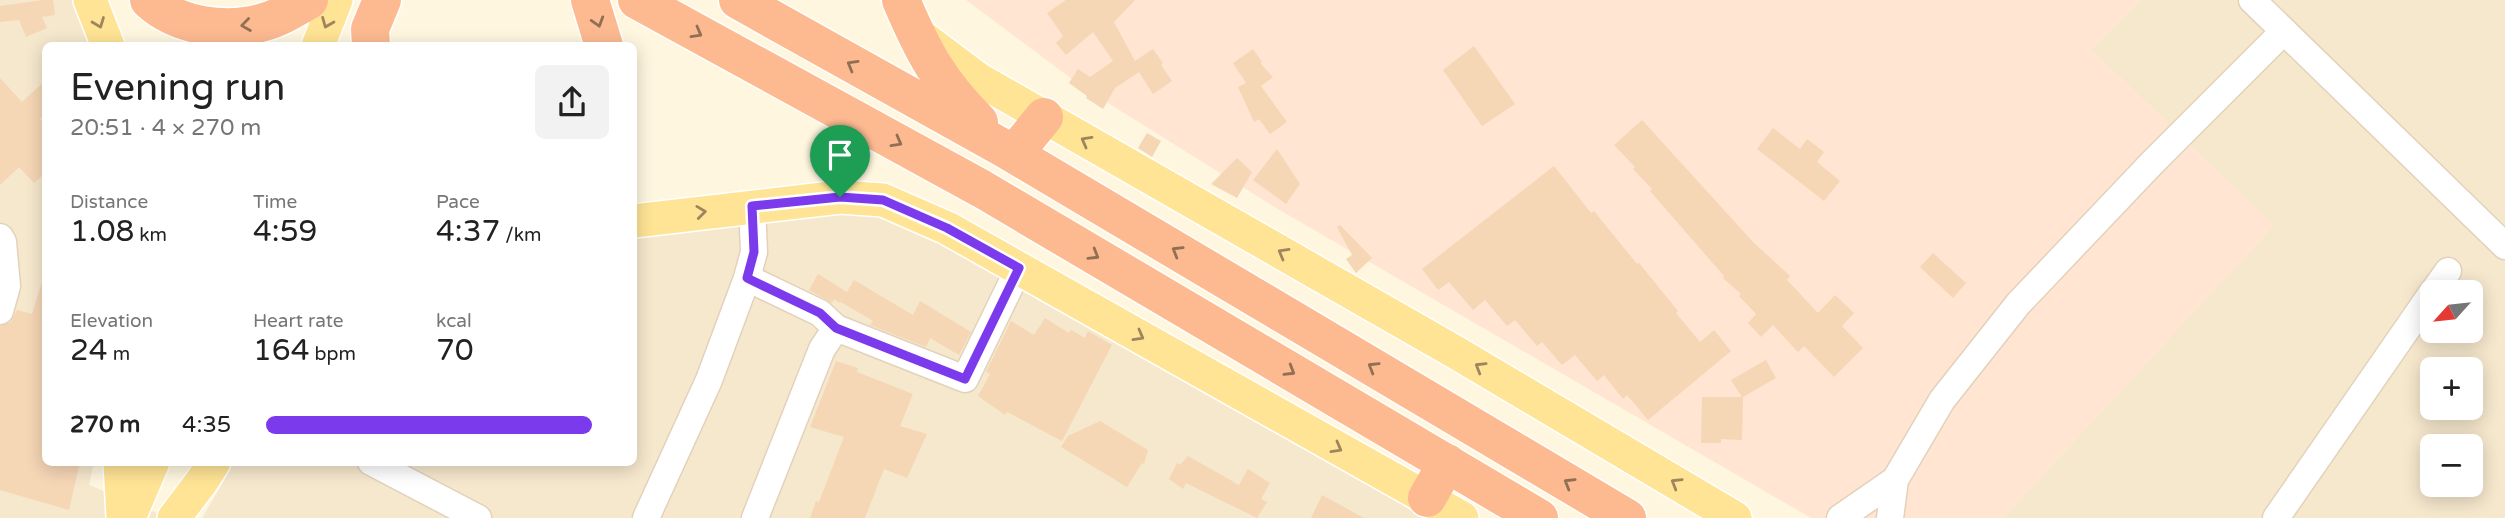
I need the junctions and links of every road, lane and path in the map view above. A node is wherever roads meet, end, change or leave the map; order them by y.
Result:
1 (90, 0) edge
2 (149, 0) edge
3 (309, 0) edge
4 (336, 0) edge
5 (590, 0) edge
6 (637, 0) edge
7 (738, 0) edge
8 (2252, 0) edge
9 (908, 16) edge
10 (2284, 32) junction
11 (106, 42) edge
12 (320, 42) edge
13 (603, 42) edge
14 (1044, 117) junction
15 (1010, 151) junction
16 (752, 206) junction
17 (637, 221) edge
18 (0, 237) edge
19 (2505, 246) edge
20 (1019, 268) junction
21 (747, 278) junction
22 (0, 311) edge
23 (2420, 311) edge
24 (836, 328) junction
25 (1447, 463) junction
26 (120, 466) edge
27 (151, 466) edge
28 (187, 466) edge
29 (211, 466) edge
30 (379, 466) edge
31 (1895, 480) junction
32 (1427, 498) junction
33 (123, 518) edge
34 (130, 518) edge
35 (166, 518) edge
36 (174, 518) edge
37 (478, 518) edge
38 (646, 518) edge
39 (755, 518) edge
40 (1462, 518) edge
41 (1539, 518) edge
42 (1627, 518) edge
43 (1735, 518) edge
44 (1840, 518) edge
45 (1890, 518) edge
46 (2276, 518) edge

1 -> 11 main road
3 -> 2 highway
4 -> 12 main road
5 -> 13 highway
6 -> 25 highway
15 -> 7 highway
8 - 10 street
9 - 14 main road
9 - 15 highway
10 - 19 street
10 - 31 street
14 - 15 highway
43 -> 14 main road
42 -> 15 highway
17 -> 16 main road
16 - 20 main road
16 - 21 street
18 - 22 street
20 - 24 street
20 -> 32 main road
21 - 24 street
21 - 38 street
23 - 46 street
24 - 39 street
25 - 32 highway
25 - 41 highway
26 - 33 main road
27 - 34 main road
28 - 35 main road
29 - 36 main road
30 - 37 street
31 - 44 street
31 - 45 street
32 - 40 main road

